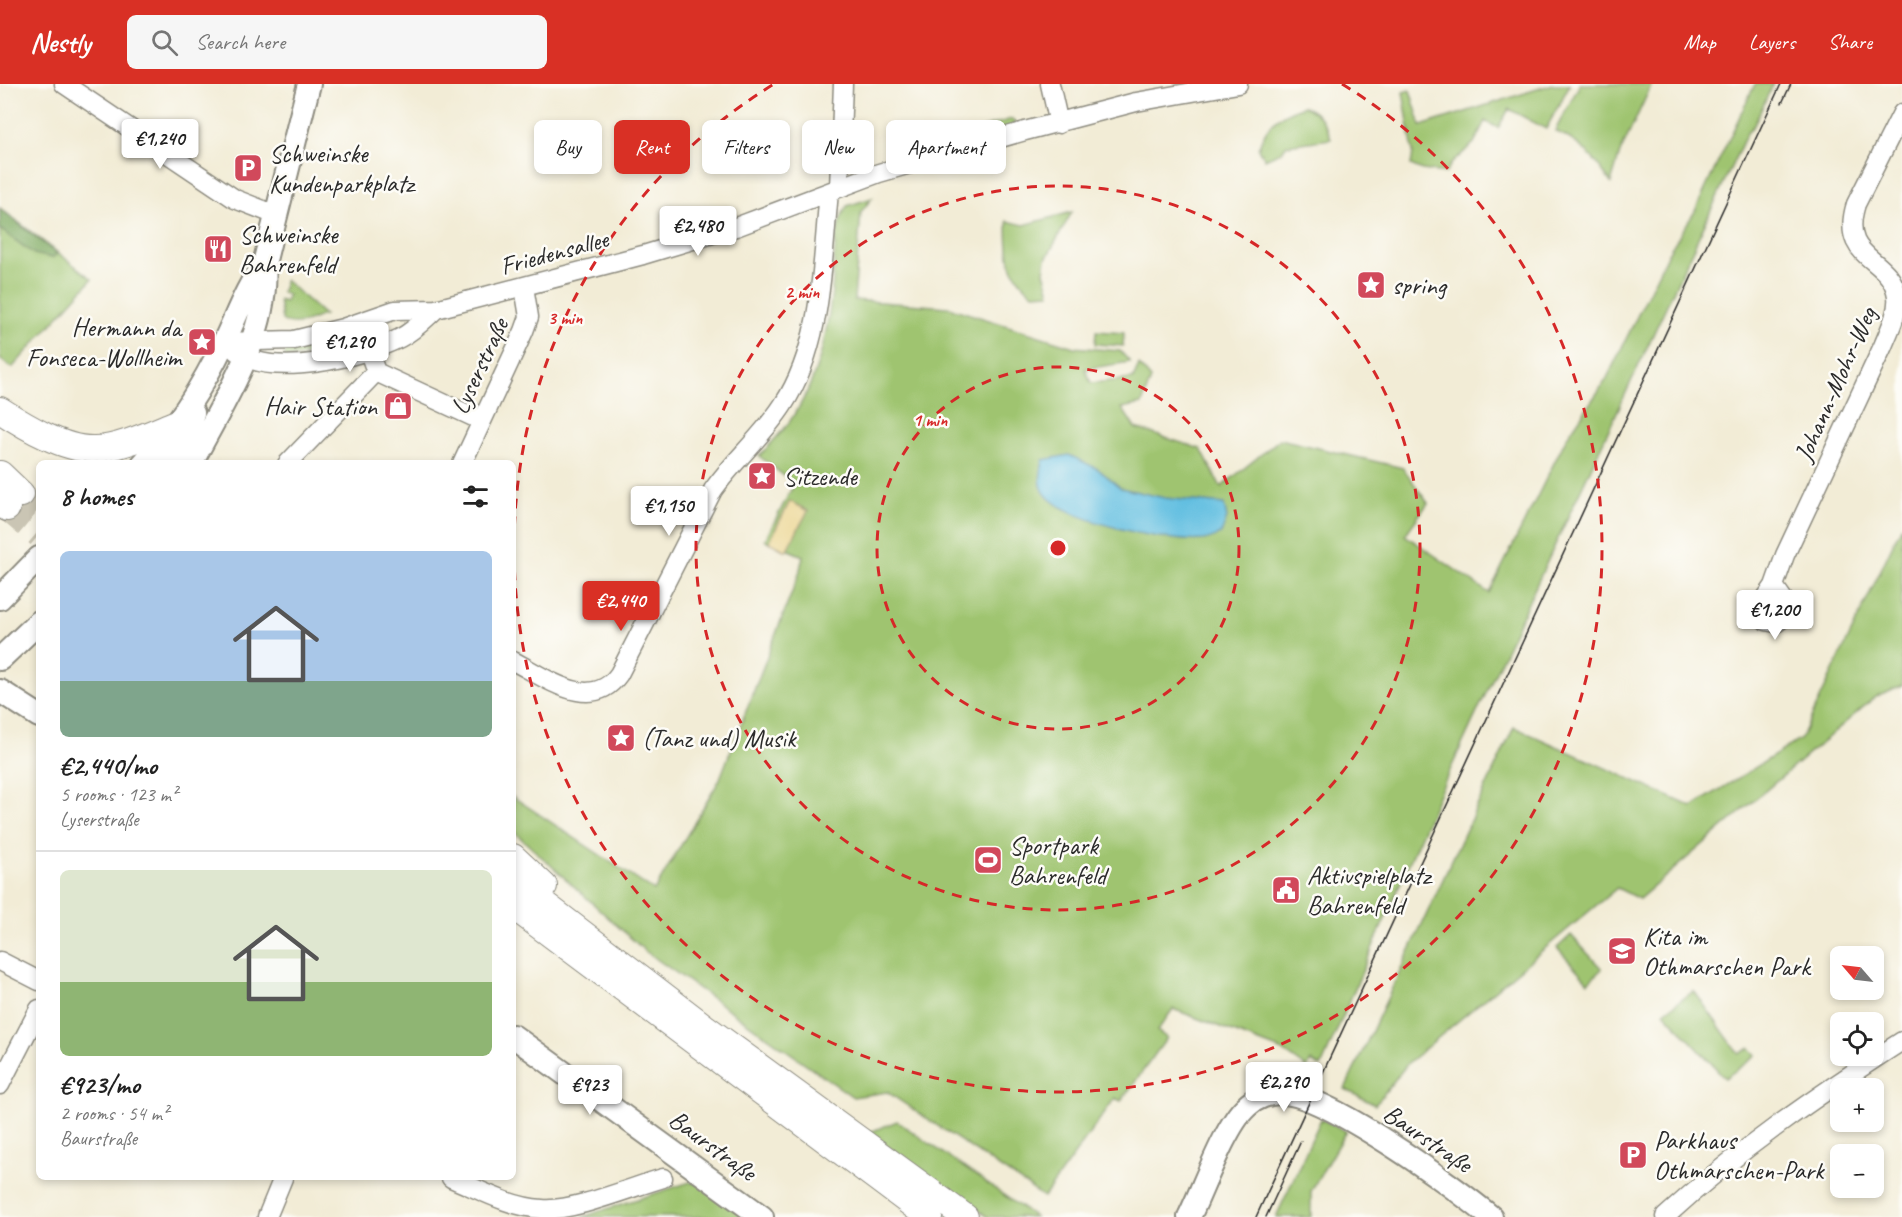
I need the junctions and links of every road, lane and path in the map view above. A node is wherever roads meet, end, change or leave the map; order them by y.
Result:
1 (64, 84) edge
2 (309, 84) edge
3 (843, 84) edge
4 (1050, 84) edge
5 (1232, 85) edge
6 (1902, 113) edge
7 (1059, 124) junction
8 (834, 190) junction
9 (276, 214) junction
10 (264, 264) junction
11 (524, 287) junction
12 (436, 309) junction
13 (360, 323) junction
14 (224, 342) junction
15 (248, 349) junction
16 (368, 350) junction
17 (376, 372) junction
18 (199, 388) junction
19 (0, 410) edge
20 (482, 421) junction
21 (174, 424) junction
22 (69, 444) junction
23 (88, 460) edge
24 (147, 460) edge
25 (171, 460) edge
26 (193, 460) edge
27 (291, 460) edge
28 (464, 460) edge
29 (0, 474) edge
30 (9, 501) tunnel mouth
31 (36, 561) edge
32 (1774, 586) dead end
33 (1, 598) edge
34 (36, 626) edge
35 (0, 659) edge
36 (516, 662) edge
37 (0, 691) edge
38 (36, 714) edge
39 (516, 860) edge
40 (516, 882) edge
41 (516, 908) edge
42 (0, 961) edge
43 (640, 977) junction
44 (36, 979) edge
45 (36, 1015) edge
46 (516, 1038) edge
47 (1902, 1041) edge
48 (0, 1085) edge
49 (663, 1178) dead end
50 (282, 1180) edge
51 (456, 1180) edge
52 (546, 1213) edge
53 (267, 1217) edge
54 (762, 1217) edge
55 (929, 1217) edge
56 (965, 1217) edge
57 (1189, 1217) edge
58 (1491, 1217) edge
59 (1665, 1217) edge

1 - 9 street
2 - 9 main road
3 - 8 street
4 - 7 street
5 - 7 street, Friedensallee
6 - 32 street, Johann-Mohr-Weg
7 - 8 street, Friedensallee
8 - 11 street, Friedensallee
8 - 36 street
9 - 10 main road
10 - 14 main road
10 - 15 main road
11 - 12 street, Friedensallee
11 - 20 street, Lyserstraße
12 - 13 street, Friedensallee
12 - 16 street, Friedensallee
13 - 15 street, Friedensallee
13 - 16 street
14 - 15 street, Friedensallee
14 - 18 main road
15 - 16 street, Friedensallee
15 - 26 main road
16 - 17 street
17 - 20 street
17 - 27 street
18 - 21 main road
18 - 25 main road
19 - 22 highway
20 - 28 street, Lyserstraße
21 - 22 highway
21 - 24 main road
22 - 23 highway
29 - 30 highway
31 - 33 main road
34 - 35 main road
37 - 38 main road
39 - 43 highway
40 - 43 highway
41 - 55 highway
42 - 44 street
43 - 56 highway
45 - 48 street
46 - 54 main road, Baurstraße
47 - 59 street
49 - 52 street
50 - 53 street
51 - 52 street
57 - 58 main road, Baurstraße

